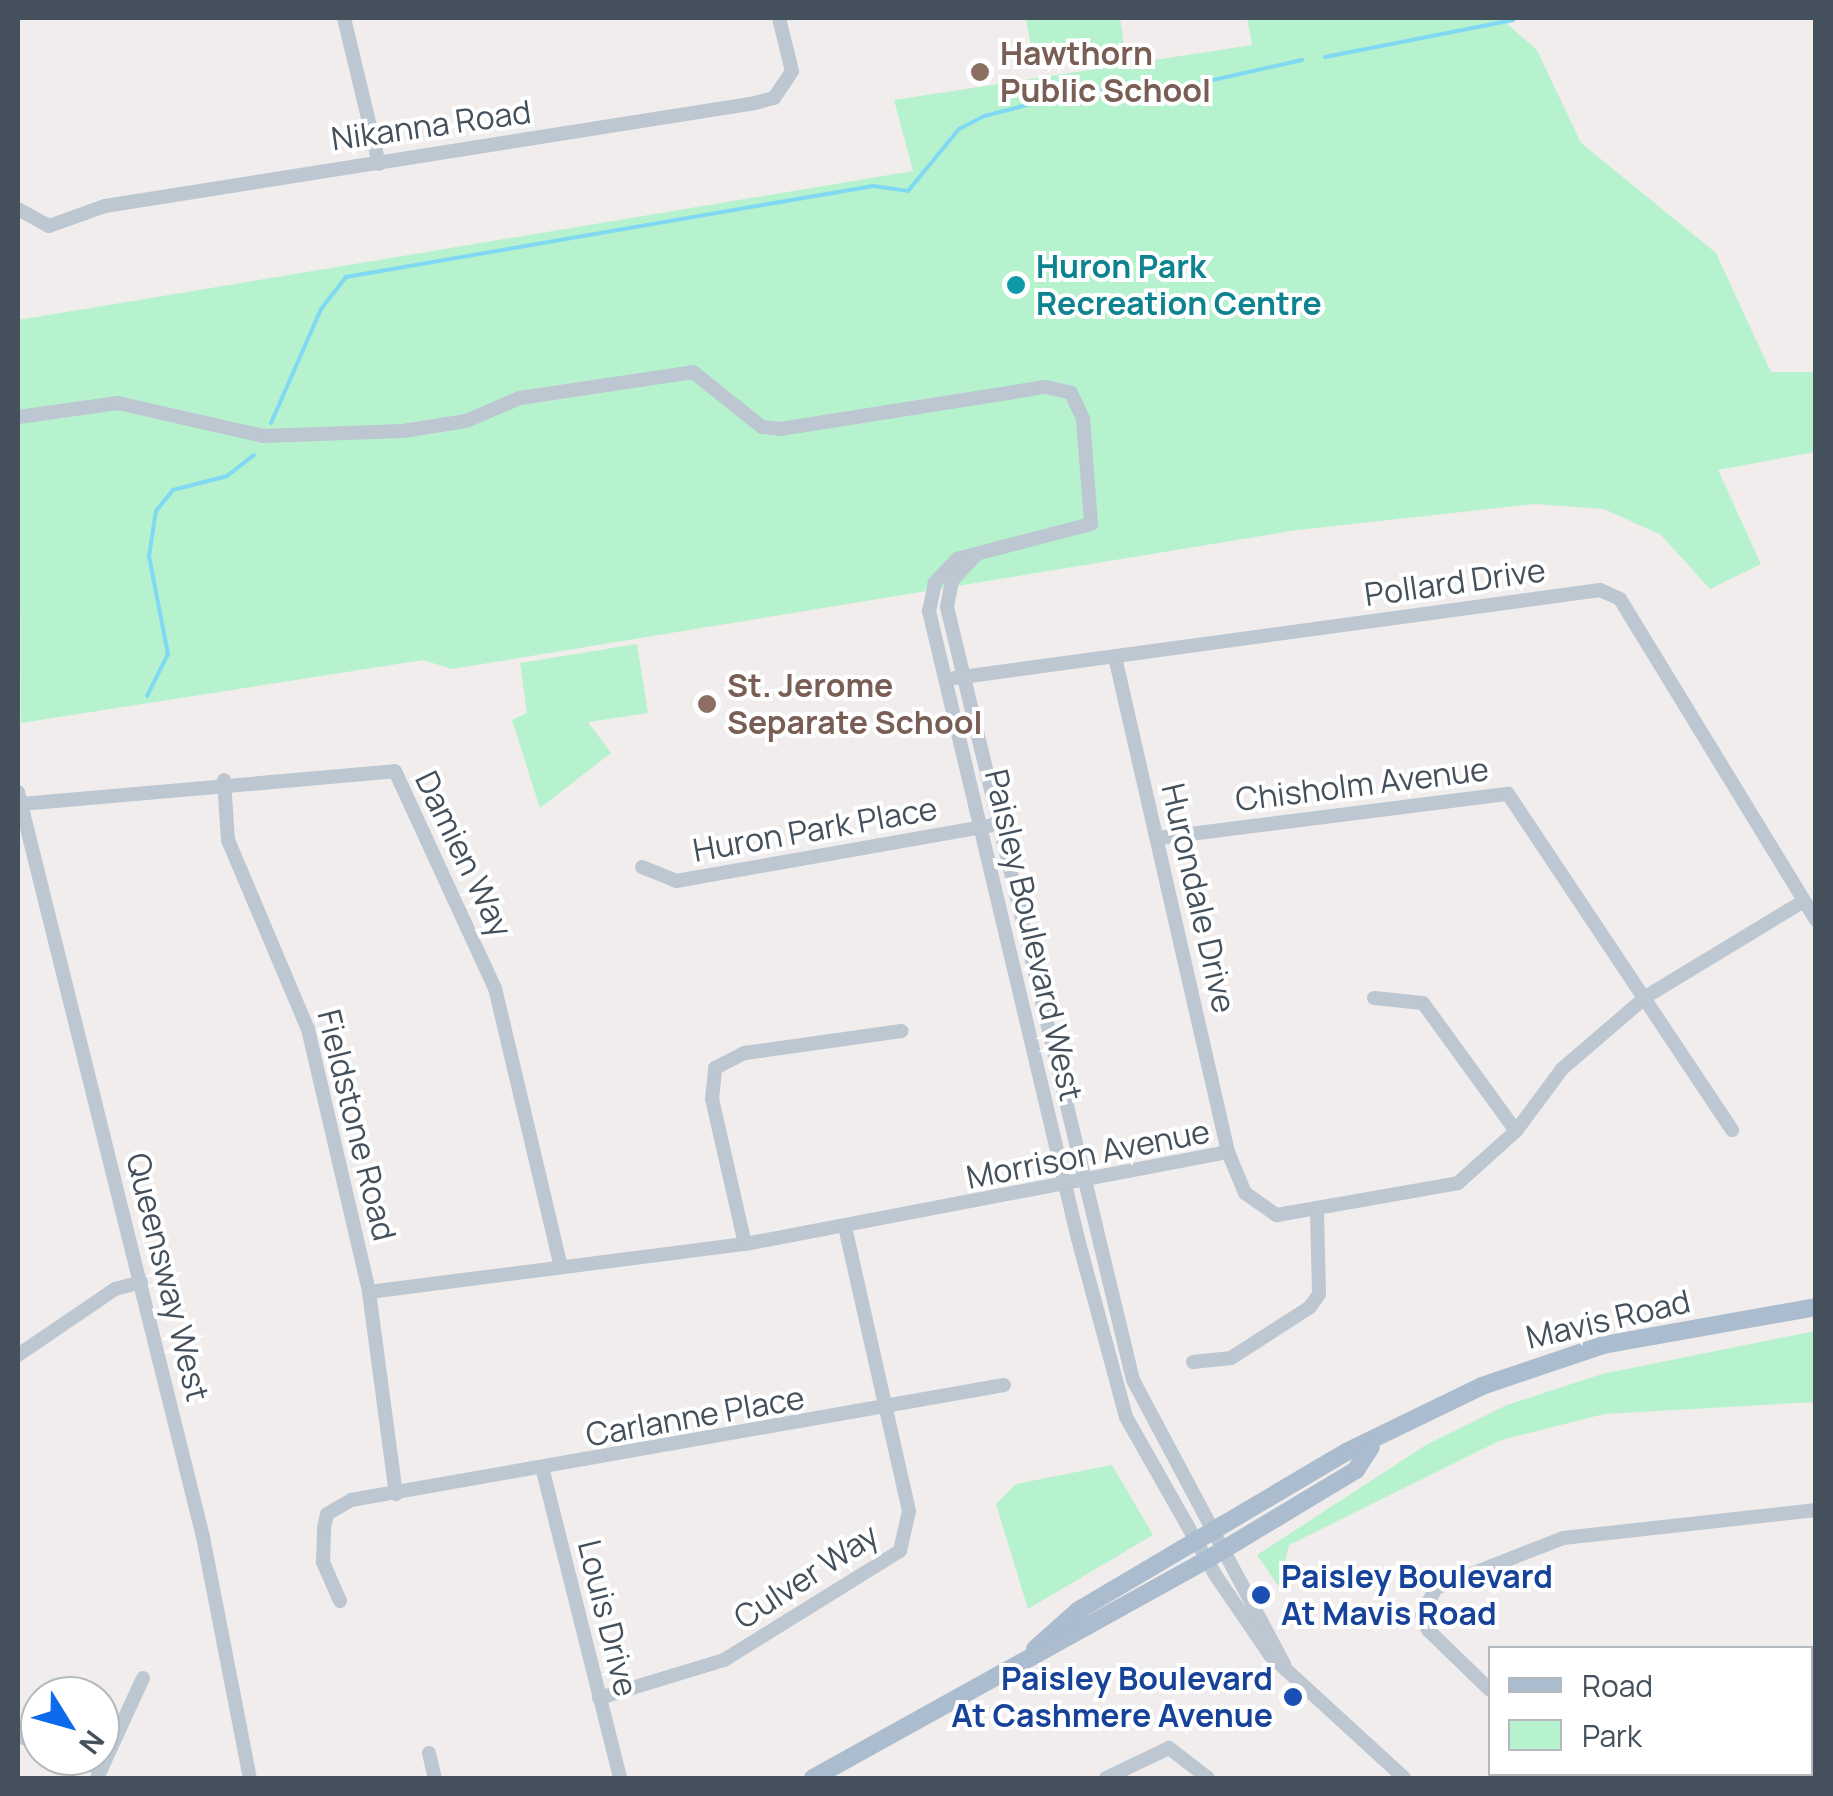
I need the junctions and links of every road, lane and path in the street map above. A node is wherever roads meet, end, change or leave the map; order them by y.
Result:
1 (344, 18) edge
2 (779, 18) edge
3 (379, 164) junction
4 (18, 208) edge
5 (18, 417) edge
6 (980, 552) junction
7 (1114, 656) junction
8 (964, 676) junction
9 (946, 680) junction
10 (224, 780) junction
11 (19, 798) edge
12 (1000, 824) junction
13 (980, 828) junction
14 (1158, 838) junction
15 (642, 867) dead end
16 (1802, 902) junction
17 (1816, 920) edge
18 (1647, 996) junction
19 (1374, 998) dead end
20 (901, 1031) dead end
21 (1732, 1130) dead end
22 (1516, 1131) junction
23 (1228, 1152) junction
24 (1087, 1185) junction
25 (1067, 1188) junction
26 (1317, 1210) junction
27 (845, 1227) junction
28 (746, 1244) junction
29 (560, 1267) junction
30 (141, 1282) junction
31 (369, 1292) junction
32 (1816, 1308) edge
33 (18, 1356) edge
34 (1193, 1362) dead end
35 (1004, 1386) dead end
36 (884, 1410) junction
37 (1371, 1446) junction
38 (543, 1470) junction
39 (396, 1494) junction
40 (1816, 1510) edge
41 (1216, 1531) junction
42 (1197, 1540) junction
43 (1216, 1554) junction
44 (340, 1601) dead end
45 (1035, 1649) junction
46 (143, 1678) dead end
47 (1488, 1688) edge
48 (600, 1698) junction
49 (120, 1728) edge
50 (429, 1753) dead end
51 (1394, 1775) edge
52 (250, 1778) edge
53 (435, 1778) edge
54 (620, 1778) edge
55 (813, 1778) edge
56 (1106, 1778) edge
57 (1208, 1778) edge

1 - 3 street
2 - 3 street, Nikanna Road
3 - 4 street, Nikanna Road
5 - 6 street, Paisley Boulevard West
6 - 8 street, Paisley Boulevard West
6 - 9 street, Paisley Boulevard West
7 - 8 street, Pollard Drive
7 - 14 street, Hurondale Drive
7 - 16 street, Pollard Drive
8 - 9 street, Pollard Drive
8 - 12 street, Paisley Boulevard West
9 - 13 street, Paisley Boulevard West
10 - 11 street, Damien Way
10 - 29 street, Damien Way
10 - 31 street, Fieldstone Road
11 - 30 street, Queensway West
12 - 13 street, Huron Park Place
12 - 24 street, Paisley Boulevard West
13 - 15 street, Huron Park Place
13 - 25 street, Paisley Boulevard West
14 - 18 street, Chisholm Avenue
14 - 23 street, Hurondale Drive
16 - 17 street, Pollard Drive
16 - 18 street, Morrison Avenue
18 - 21 street
18 - 22 street, Morrison Avenue
19 - 22 street
20 - 28 street
22 - 26 street, Morrison Avenue
23 - 24 street, Morrison Avenue
23 - 26 street, Morrison Avenue
24 - 25 street, Morrison Avenue
24 - 41 street, Paisley Boulevard West
25 - 27 street, Morrison Avenue
25 - 42 street, Paisley Boulevard West
26 - 34 street
27 - 28 street, Morrison Avenue
27 - 36 street, Culver Way
28 - 29 street, Morrison Avenue
29 - 31 street, Morrison Avenue
30 - 33 street
30 - 52 street, Queensway West
31 - 39 street, Fieldstone Road
32 - 37 main road, Mavis Road
35 - 36 street, Carlanne Place
36 - 38 street, Carlanne Place
36 - 48 street, Culver Way
37 - 41 main road, Mavis Road
37 - 43 main road, Mavis Road
38 - 39 street, Carlanne Place
38 - 48 street, Louis Drive
39 - 44 street, Carlanne Place
40 - 47 street
41 - 42 main road, Mavis Road
41 - 43 street, Paisley Boulevard West
42 - 43 street, Paisley Boulevard West
42 - 45 main road, Mavis Road
43 - 45 main road, Mavis Road
43 - 51 street, Paisley Boulevard West
45 - 55 main road, Mavis Road
46 - 49 street
48 - 54 street, Louis Drive
50 - 53 street
56 - 57 street

